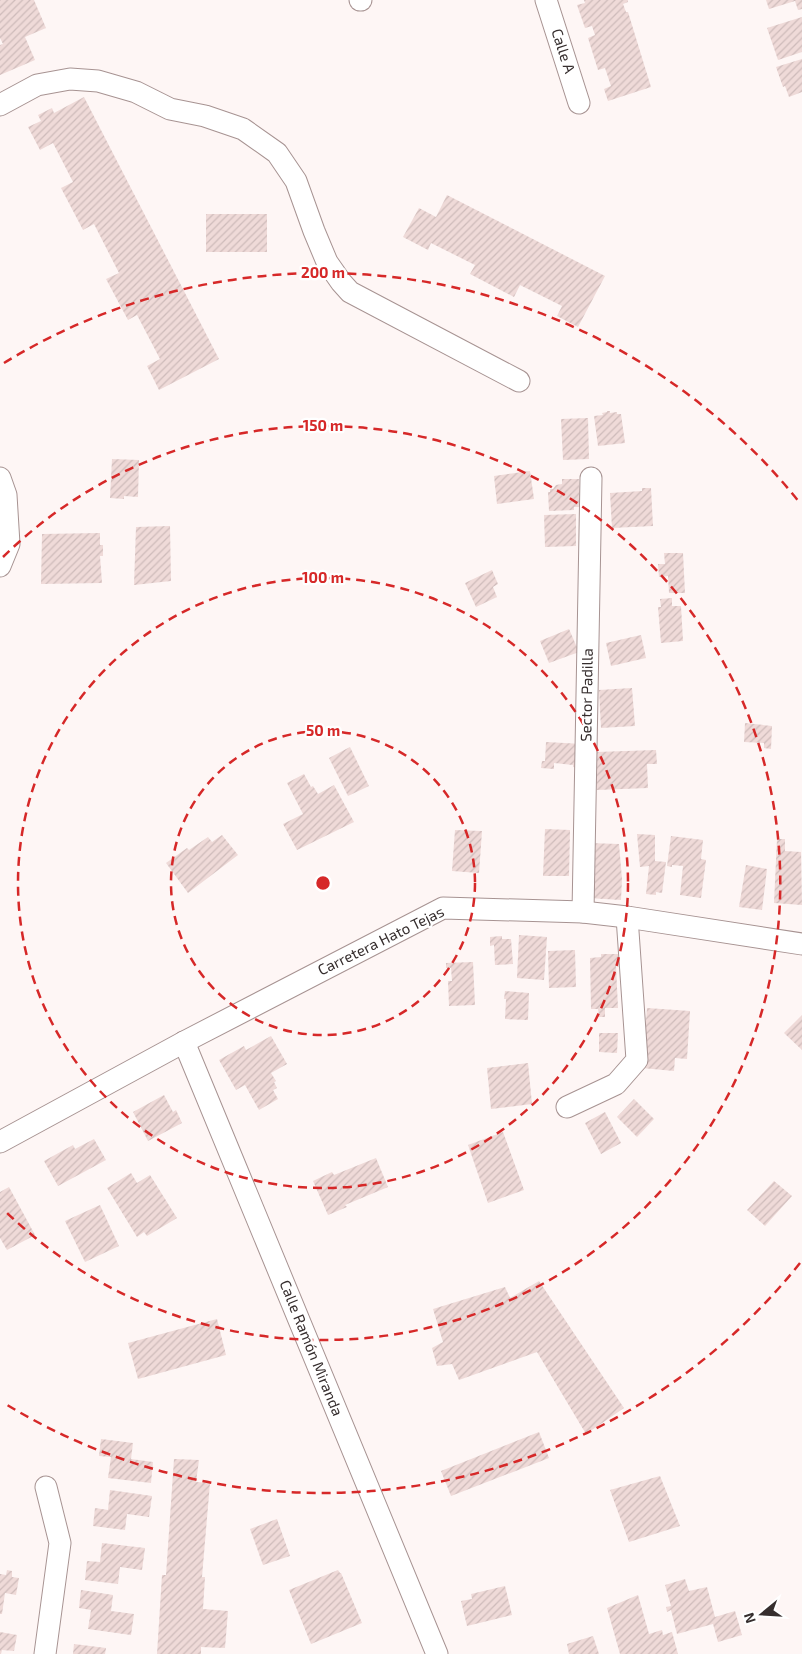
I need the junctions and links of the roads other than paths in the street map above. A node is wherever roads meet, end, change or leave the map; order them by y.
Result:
1 (546, 0) edge
2 (579, 103) dead end
3 (0, 105) edge
4 (519, 381) dead end
5 (0, 478) edge
6 (591, 478) dead end
7 (0, 566) edge
8 (582, 912) junction
9 (627, 917) junction
10 (802, 944) edge
11 (184, 1042) junction
12 (567, 1106) dead end
13 (0, 1142) edge
14 (46, 1487) dead end
15 (44, 1654) edge
16 (437, 1654) edge

1 - 2 street, Calle A
3 - 4 street
5 - 7 street
6 - 8 street, Sector Padilla
8 - 9 street, Carretera Hato Tejas
8 - 11 street, Carretera Hato Tejas
9 - 10 street, Carretera Hato Tejas
9 - 12 street
11 - 13 street, Carretera Hato Tejas
11 - 16 street, Calle Ramón Miranda
14 - 15 street

